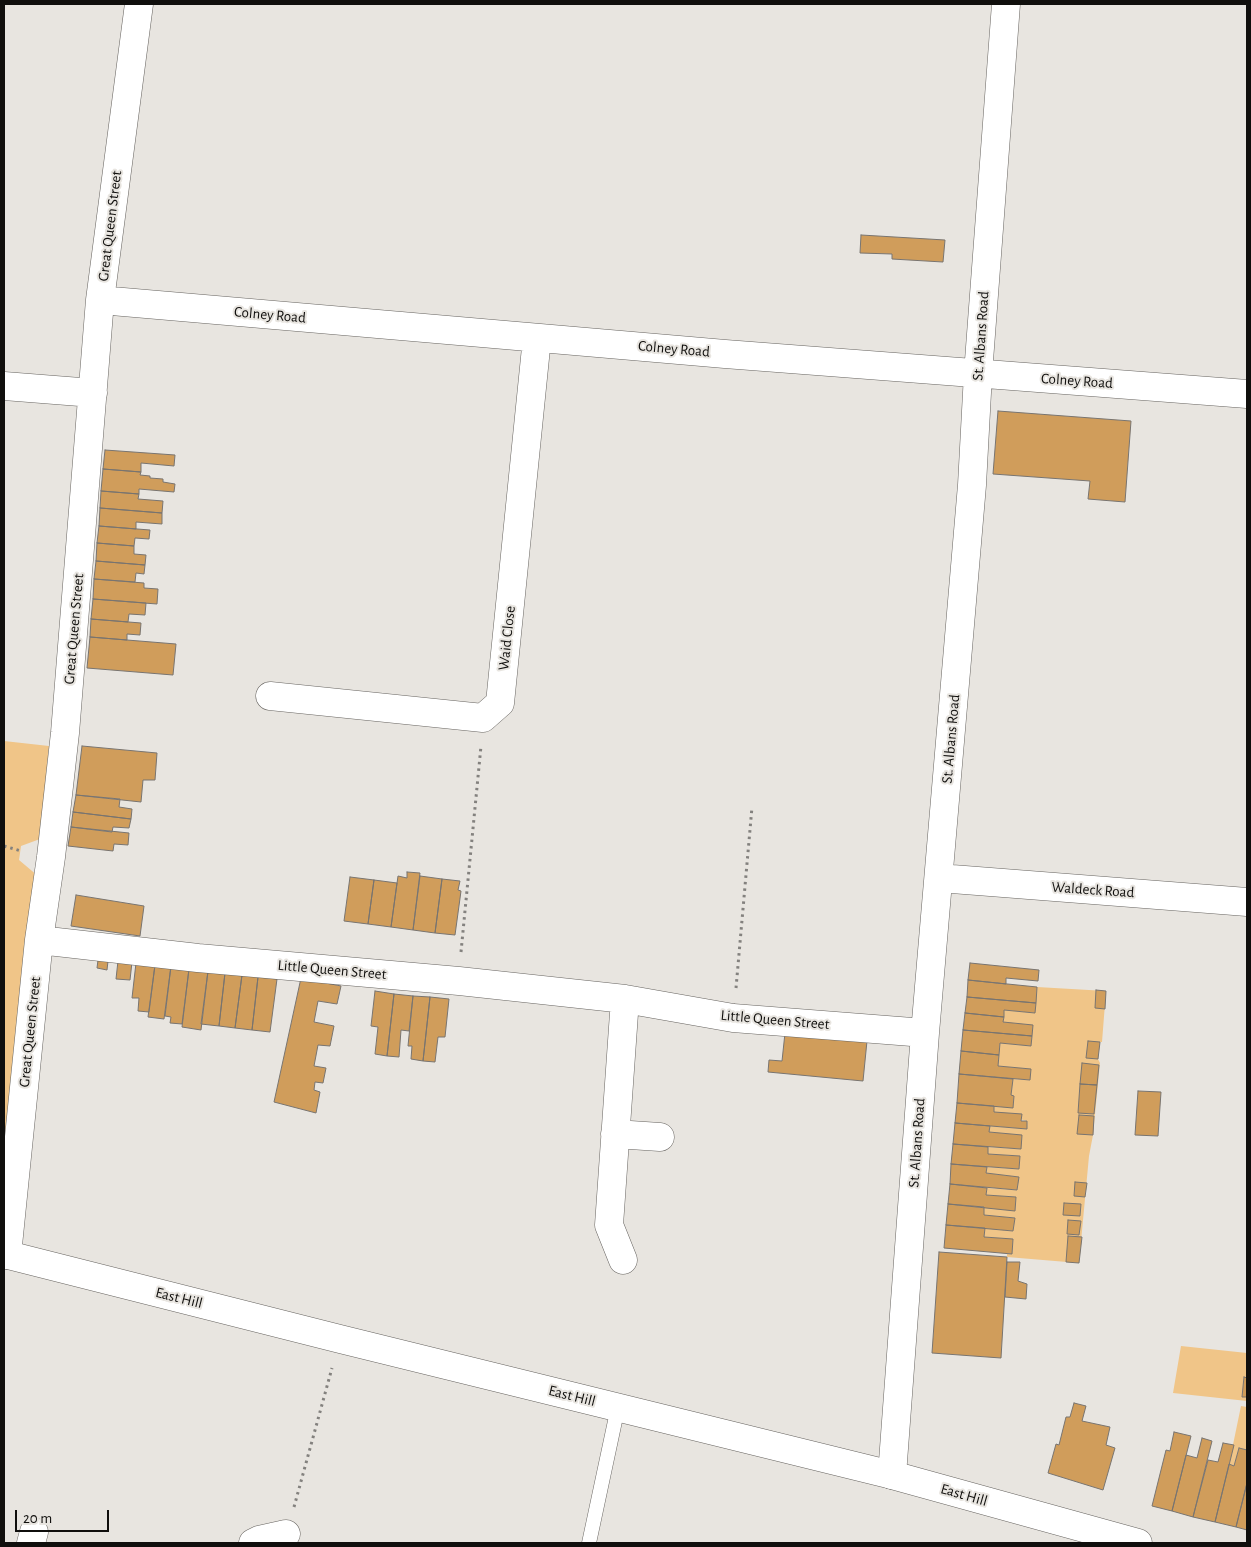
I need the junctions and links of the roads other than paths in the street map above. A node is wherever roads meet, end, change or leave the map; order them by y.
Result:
1 (139, 4) edge
2 (1006, 4) edge
3 (100, 300) junction
4 (537, 338) junction
5 (978, 374) junction
6 (4, 386) edge
7 (92, 393) junction
8 (1247, 394) edge
9 (270, 696) dead end
10 (939, 878) junction
11 (1247, 902) edge
12 (39, 940) junction
13 (625, 999) junction
14 (925, 1033) junction
15 (615, 1134) junction
16 (660, 1137) dead end
17 (5, 1254) edge
18 (623, 1260) dead end
19 (618, 1407) junction
20 (892, 1475) junction
21 (286, 1534) road end
22 (1076, 1535) edge
23 (253, 1543) edge
24 (589, 1543) edge
25 (1138, 1543) edge

1 - 3 street, Great Queen Street
2 - 5 street, St. Albans Road
3 - 4 street, Colney Road
3 - 7 street, Great Queen Street
4 - 5 street, Colney Road
4 - 9 street, Waid Close
5 - 8 street, Colney Road
5 - 10 street, St. Albans Road
6 - 7 street
7 - 12 street, Great Queen Street
10 - 11 street, Waldeck Road
10 - 14 street, St. Albans Road
12 - 13 street, Little Queen Street
12 - 17 street, Great Queen Street
13 - 14 street, Little Queen Street
13 - 15 street
14 - 20 street, St. Albans Road
15 - 16 street
15 - 18 street
17 - 19 street, East Hill
19 - 20 street, East Hill
19 - 24 lane
20 - 22 street, East Hill
21 - 23 street
22 - 25 street, East Hill

